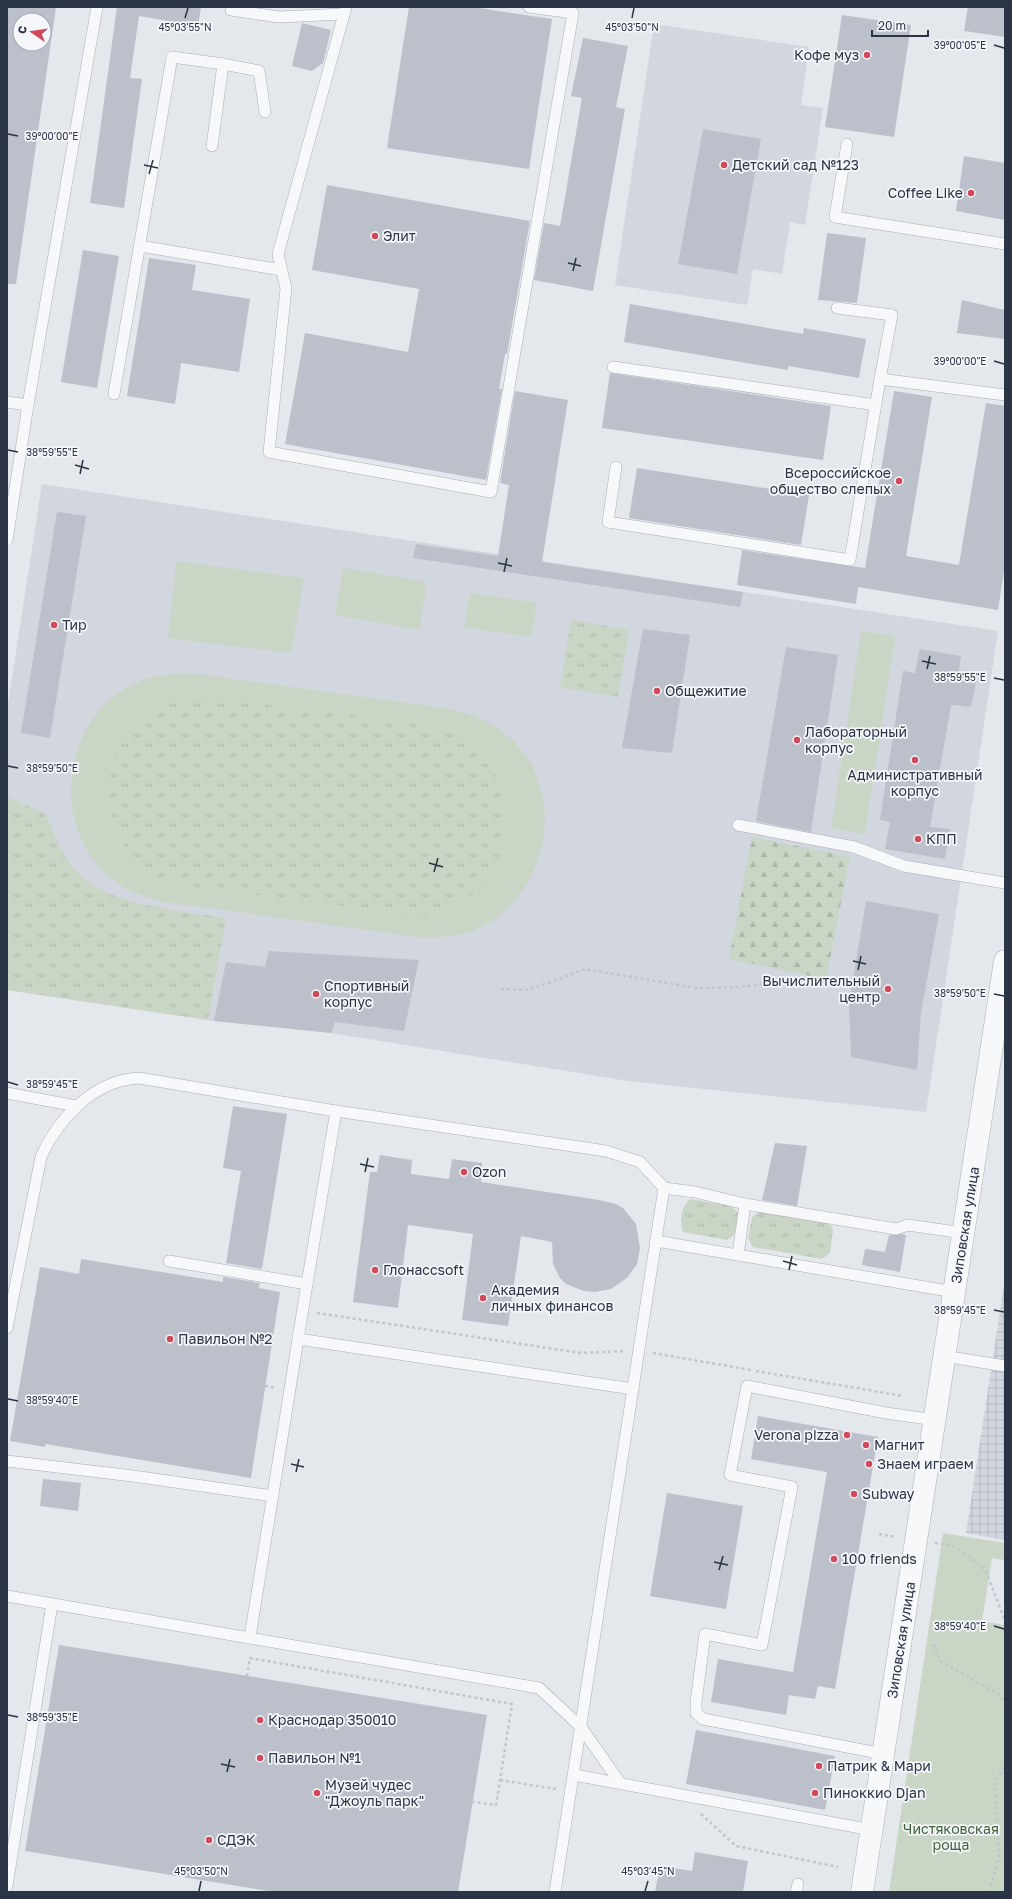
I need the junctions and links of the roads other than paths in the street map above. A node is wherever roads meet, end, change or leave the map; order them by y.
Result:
1 (97, 7) edge
2 (232, 7) edge
3 (529, 7) edge
4 (345, 11) edge
5 (223, 64) junction
6 (265, 112) dead end
7 (847, 144) dead end
8 (212, 146) dead end
9 (1005, 244) edge
10 (140, 246) junction
11 (281, 270) junction
12 (837, 308) dead end
13 (613, 367) dead end
14 (880, 379) junction
15 (114, 394) dead end
16 (1005, 395) edge
17 (7, 402) edge
18 (28, 405) junction
19 (876, 405) junction
20 (616, 467) dead end
21 (7, 540) edge
22 (738, 825) dead end
23 (1005, 883) edge
24 (1005, 961) edge
25 (7, 1094) edge
26 (76, 1106) junction
27 (336, 1111) junction
28 (664, 1188) junction
29 (745, 1204) junction
30 (963, 1233) junction
31 (656, 1241) junction
32 (738, 1255) junction
33 (169, 1261) dead end
34 (307, 1284) junction
35 (954, 1292) junction
36 (7, 1328) edge
37 (298, 1339) junction
38 (944, 1356) junction
39 (1005, 1366) edge
40 (633, 1389) junction
41 (935, 1420) junction
42 (7, 1461) edge
43 (273, 1496) junction
44 (7, 1596) edge
45 (52, 1604) junction
46 (245, 1637) junction
47 (581, 1727) junction
48 (883, 1754) junction
49 (574, 1775) junction
50 (620, 1783) junction
51 (872, 1830) junction
52 (7, 1886) edge
53 (556, 1892) edge
54 (862, 1892) edge

1 - 18 lane
2 - 4 lane
3 - 11 lane
4 - 11 lane
5 - 6 lane
5 - 8 lane
5 - 10 lane
7 - 9 lane
10 - 11 lane
10 - 15 lane
12 - 14 lane
13 - 19 lane
14 - 16 lane
14 - 19 lane
17 - 18 lane
18 - 21 lane
19 - 20 lane
22 - 23 lane
24 - 30 street, Зиповская улица
25 - 26 lane
26 - 27 lane
26 - 36 lane
27 - 28 lane
27 - 34 lane
28 - 29 lane
28 - 31 lane
29 - 30 lane
29 - 32 lane
30 - 35 street, Зиповская улица
31 - 32 lane
31 - 40 lane
32 - 35 lane
33 - 34 lane
34 - 37 lane
35 - 38 street, Зиповская улица
37 - 40 lane
37 - 43 lane
38 - 39 lane
38 - 41 street, Зиповская улица
40 - 47 lane
41 - 48 street, Зиповская улица
41 - 48 lane
42 - 43 lane
43 - 46 lane
44 - 45 lane
45 - 46 lane
45 - 52 lane
46 - 47 lane
47 - 49 lane
47 - 50 lane
48 - 51 street, Зиповская улица
49 - 50 lane
49 - 53 lane
50 - 51 lane
51 - 54 street, Зиповская улица

